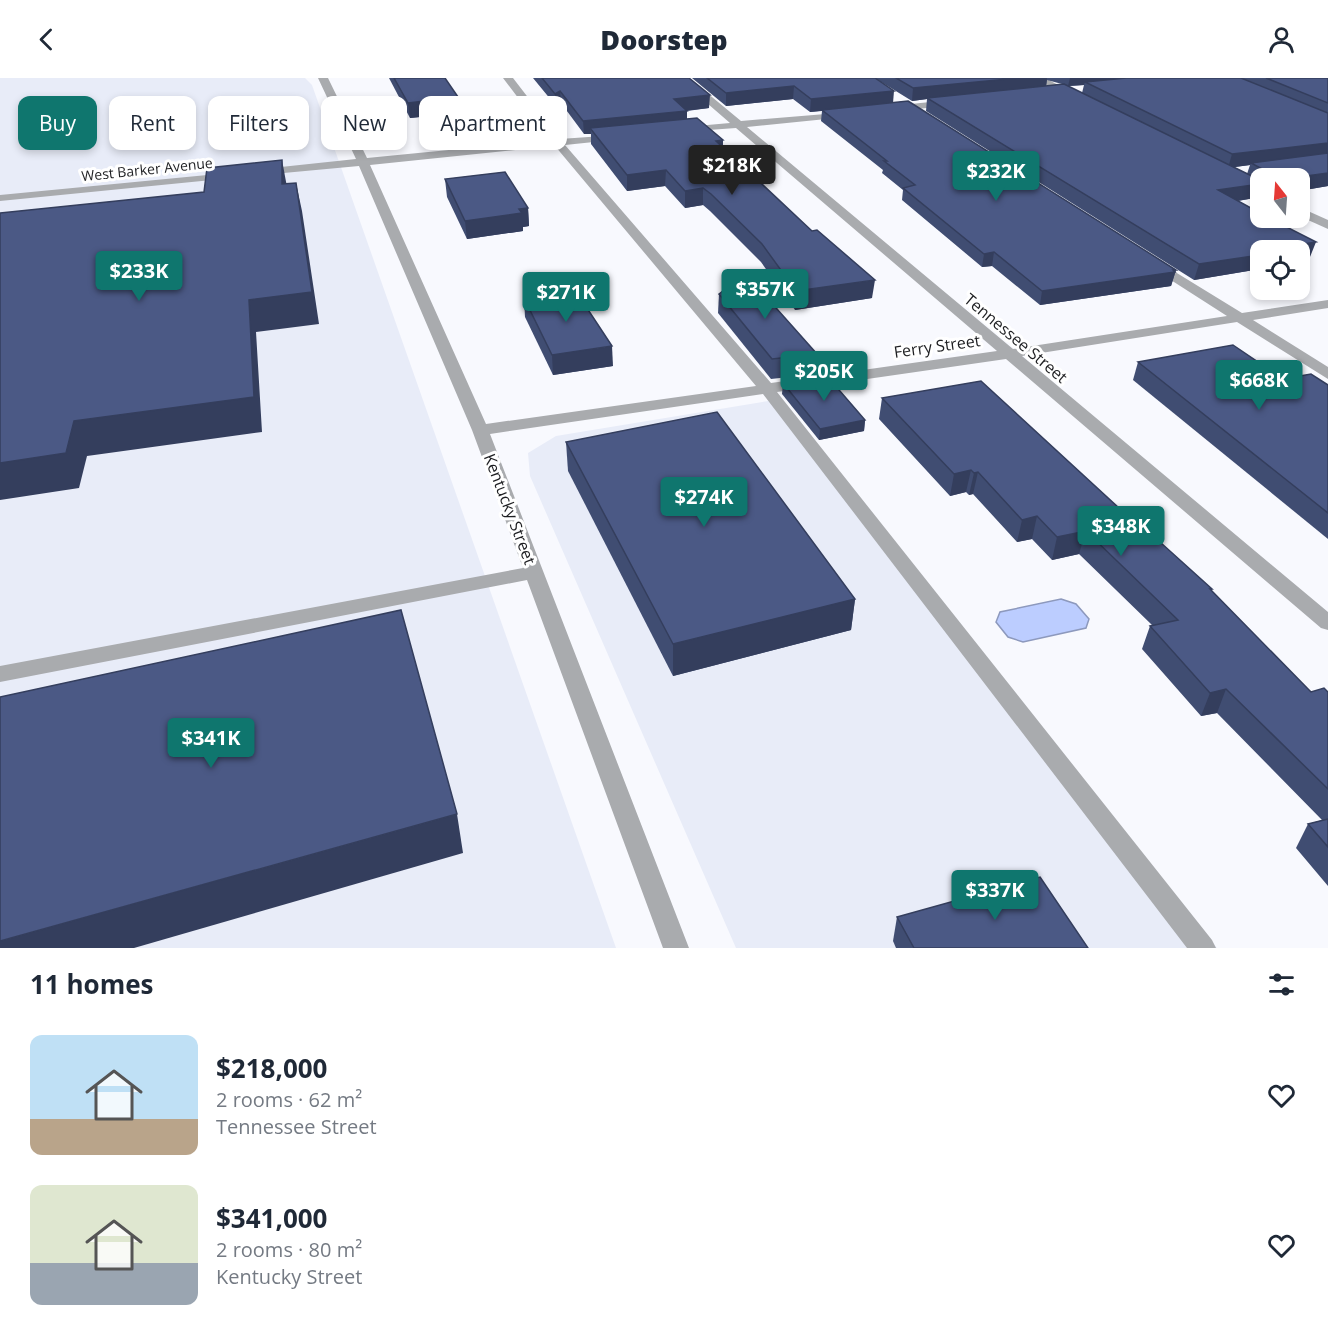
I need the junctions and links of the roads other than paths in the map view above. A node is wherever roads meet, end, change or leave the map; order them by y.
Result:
1 (322, 78) edge
2 (508, 78) edge
3 (683, 78) edge
4 (1038, 78) edge
5 (1087, 89) edge
6 (1063, 91) junction
7 (1040, 93) edge
8 (892, 95) dead end
9 (522, 96) edge
10 (958, 102) edge
11 (1084, 102) edge
12 (911, 107) junction
13 (877, 110) edge
14 (854, 113) edge
15 (931, 120) edge
16 (740, 124) junction
17 (672, 131) edge
18 (626, 136) edge
19 (567, 142) edge
20 (486, 150) edge
21 (564, 150) edge
22 (363, 162) junction
23 (0, 198) edge
24 (1310, 216) edge
25 (1328, 225) edge
26 (1140, 254) edge
27 (1328, 304) edge
28 (1239, 318) junction
29 (1007, 354) junction
30 (1328, 374) edge
31 (766, 389) junction
32 (480, 430) junction
33 (534, 572) junction
34 (1328, 623) edge
35 (0, 674) edge
36 (676, 948) edge
37 (1203, 948) edge

1 - 22 street, Kentucky Street
2 - 9 street
3 - 16 street, Tennessee Street
4 - 6 street
5 - 6 street
6 - 7 street
6 - 11 street
8 - 12 street
10 - 12 street
12 - 13 street
12 - 15 street
14 - 16 street
16 - 17 street
16 - 29 street, Tennessee Street
18 - 19 street, West Barker Avenue
20 - 22 street, West Barker Avenue
21 - 31 street
22 - 23 street, West Barker Avenue
22 - 32 street, Kentucky Street
24 - 25 street
26 - 28 street
27 - 28 street, Ferry Street
28 - 29 street, Ferry Street
28 - 30 street
29 - 31 street, Ferry Street
29 - 34 street, Tennessee Street
31 - 32 street, Ferry Street
31 - 37 street
32 - 33 street, Kentucky Street
33 - 35 street
33 - 36 street, Kentucky Street

